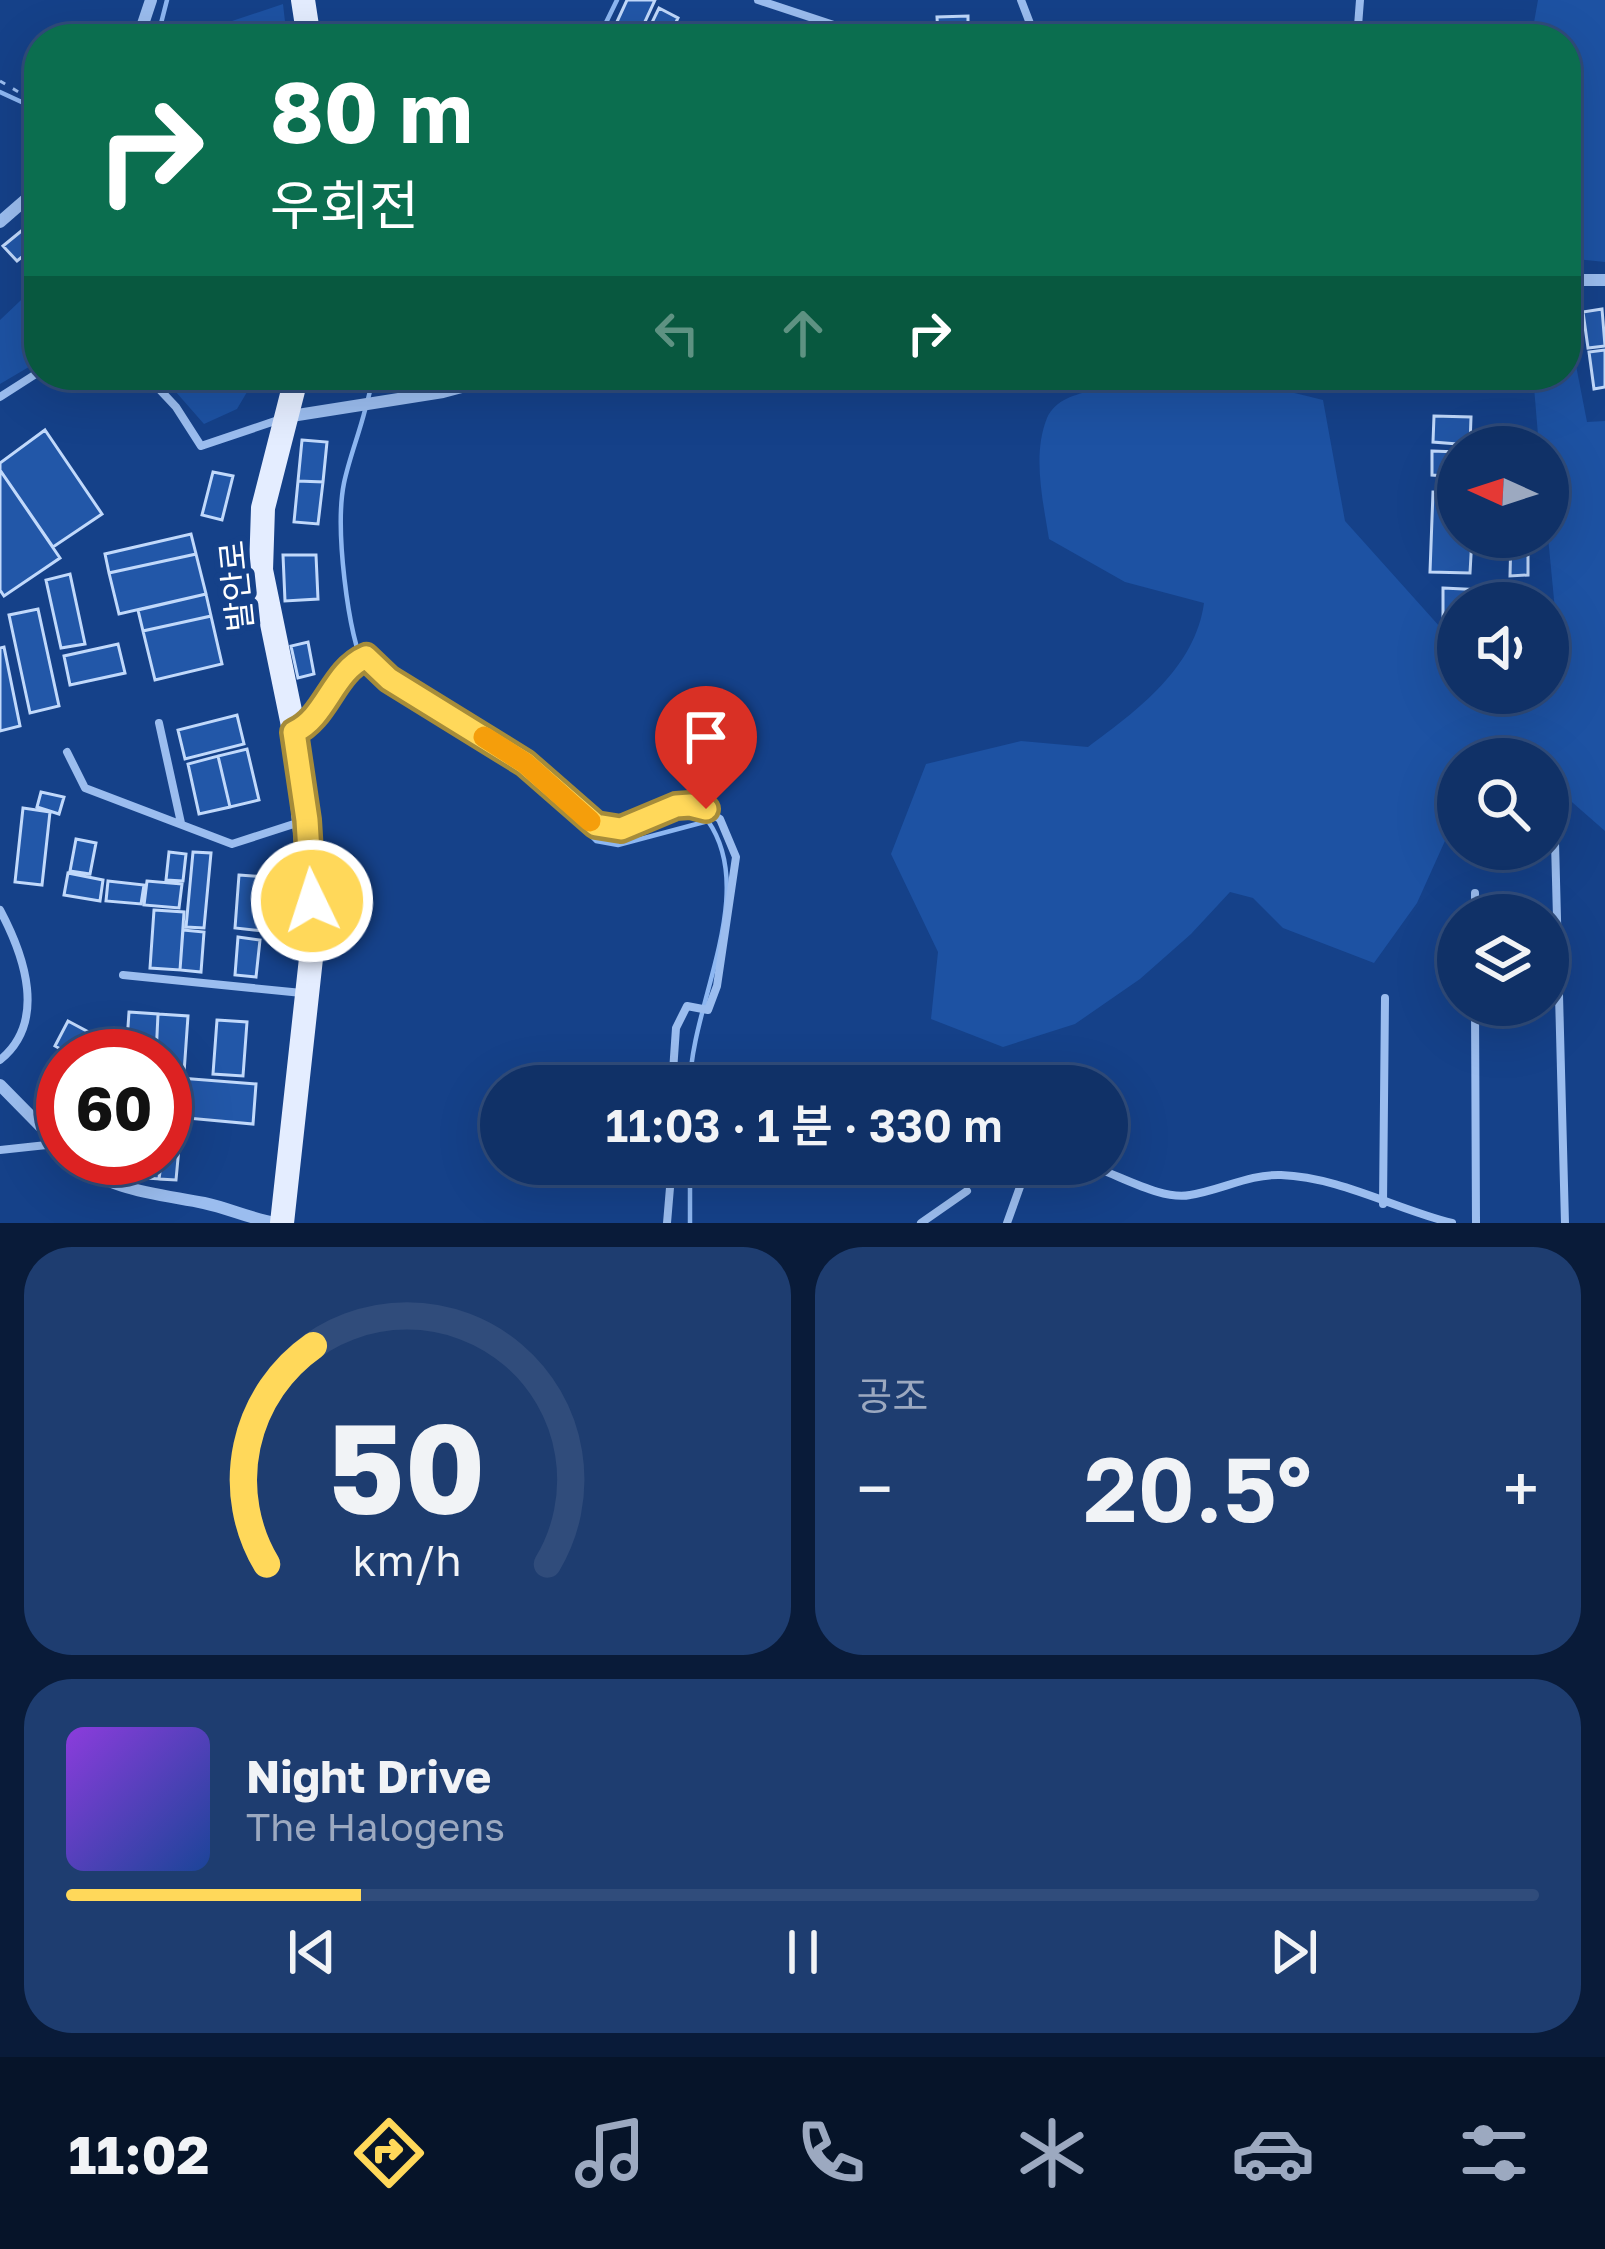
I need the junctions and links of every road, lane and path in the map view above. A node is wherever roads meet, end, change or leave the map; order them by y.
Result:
1 (758, 0) edge
2 (831, 24) edge
3 (24, 201) edge
4 (0, 222) edge
5 (160, 390) edge
6 (293, 390) edge
7 (451, 390) edge
8 (285, 417) junction
9 (159, 723) dead end
10 (294, 732) junction
11 (67, 752) dead end
12 (307, 820) junction
13 (181, 825) junction
14 (1556, 870) edge
15 (0, 910) edge
16 (123, 975) dead end
17 (310, 994) junction
18 (1385, 998) dead end
19 (1475, 1026) edge
20 (0, 1060) edge
21 (673, 1065) edge
22 (0, 1084) edge
23 (36, 1121) edge
24 (36, 1148) edge
25 (0, 1150) edge
26 (1128, 1178) edge
27 (124, 1185) edge
28 (670, 1185) edge
29 (1020, 1185) edge
30 (967, 1191) dead end
31 (1383, 1204) junction
32 (245, 1220) edge
33 (279, 1223) edge
34 (667, 1223) edge
35 (921, 1223) edge
36 (1006, 1223) edge
37 (1452, 1223) edge
38 (1476, 1223) edge
39 (1564, 1223) edge

1 - 2 lane
3 - 4 street
5 - 8 lane
6 - 8 main road, 발안로
7 - 8 street
8 - 10 main road, 발안로
9 - 13 lane
10 - 12 main road, 발안로
10 - 21 lane
11 - 13 lane
12 - 13 lane
12 - 17 main road, 발안로
14 - 39 lane
15 - 20 lane
16 - 17 lane
17 - 33 main road, 발안로
18 - 31 lane
19 - 38 lane
22 - 23 street
24 - 25 lane
26 - 31 lane
27 - 32 street
28 - 34 lane
29 - 36 lane
30 - 35 lane
31 - 37 lane
32 - 33 street

